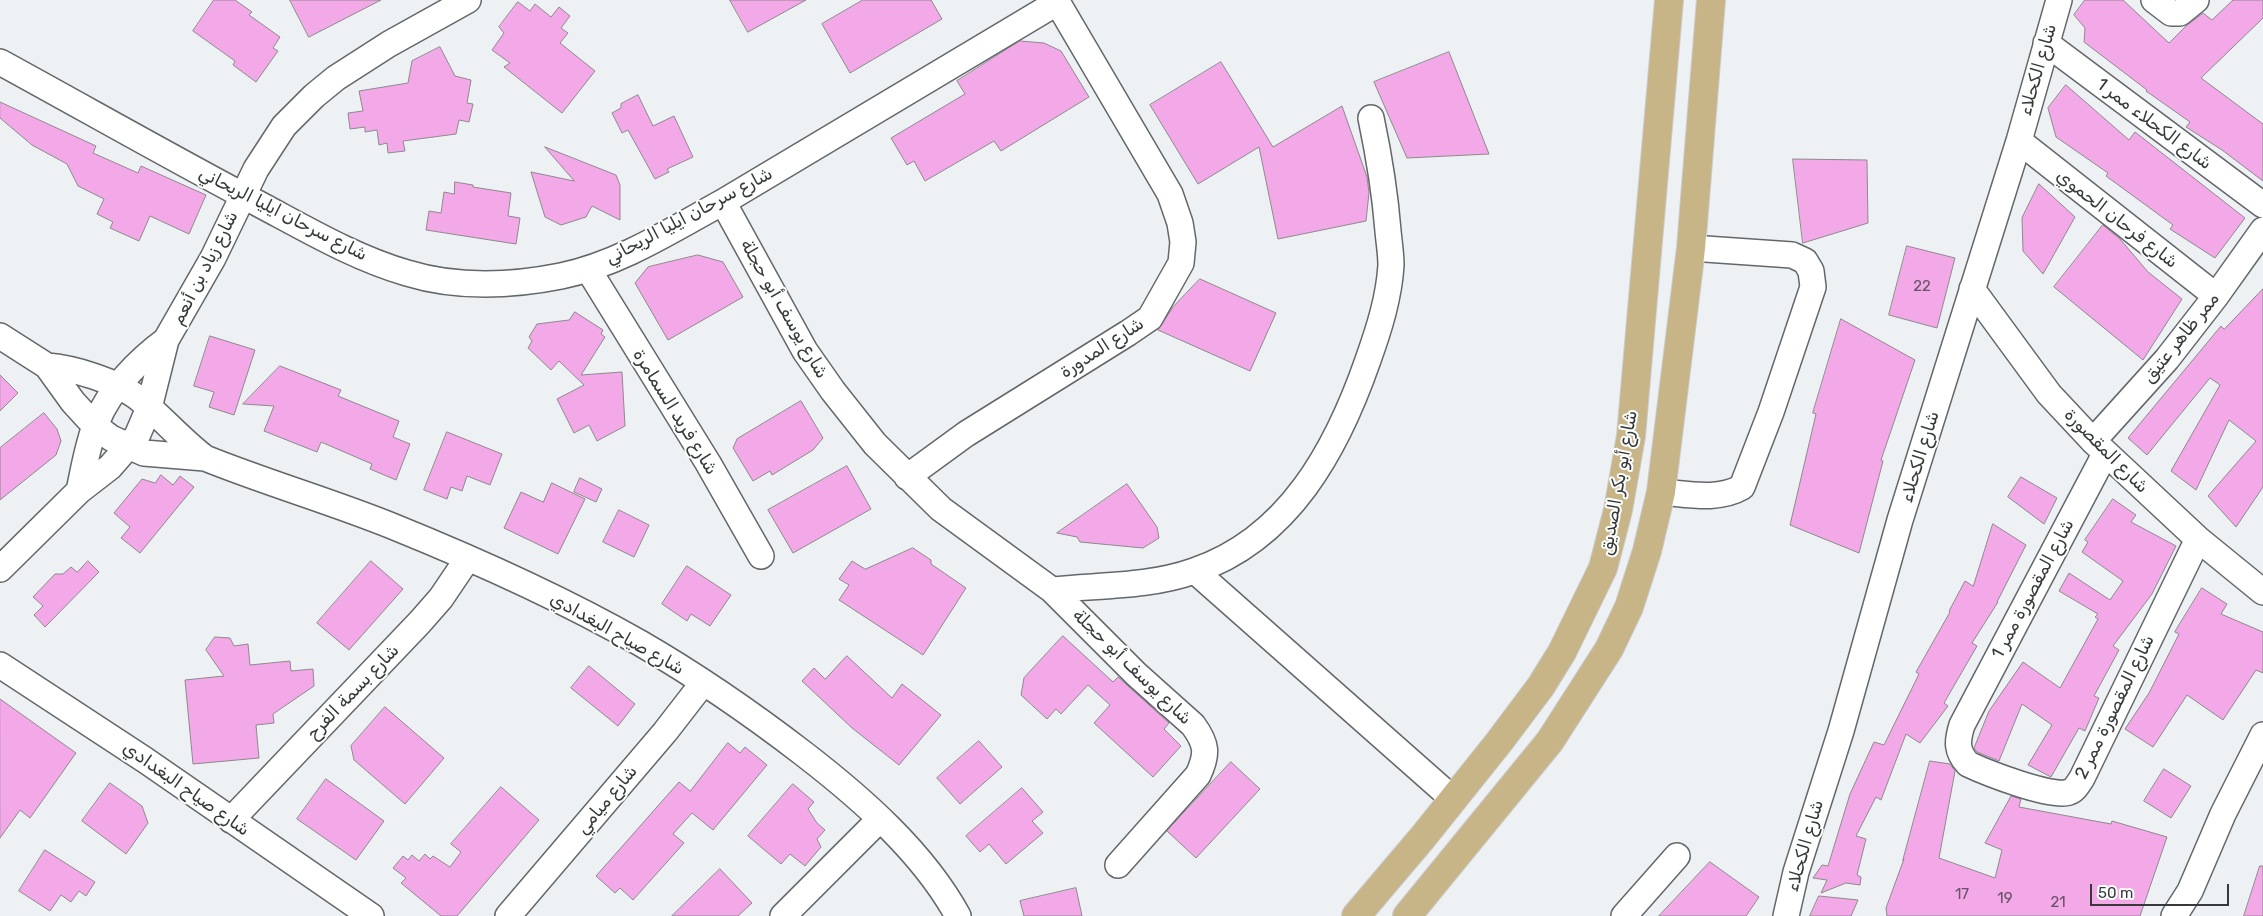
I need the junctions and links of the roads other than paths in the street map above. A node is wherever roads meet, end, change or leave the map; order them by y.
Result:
1 (468, 0) edge
2 (1669, 0) edge
3 (1710, 0) edge
4 (2059, 0) edge
5 (2154, 0) edge
6 (2196, 0) edge
7 (1057, 1) edge
8 (2046, 43) junction
9 (0, 62) edge
10 (1371, 118) dead end
11 (2019, 141) junction
12 (242, 195) junction
13 (724, 202) junction
14 (2263, 205) edge
15 (2263, 230) edge
16 (1692, 248) junction
17 (588, 269) junction
18 (1972, 289) junction
19 (2216, 296) junction
20 (0, 336) edge
21 (166, 340) junction
22 (47, 366) junction
23 (118, 387) junction
24 (149, 408) junction
25 (95, 426) junction
26 (128, 448) junction
27 (2099, 448) junction
28 (206, 458) junction
29 (907, 477) junction
30 (79, 491) junction
31 (1661, 492) junction
32 (2198, 539) junction
33 (761, 556) dead end
34 (468, 558) junction
35 (0, 569) edge
36 (1195, 571) junction
37 (1052, 590) junction
38 (2263, 592) edge
39 (0, 665) edge
40 (703, 682) junction
41 (1962, 725) joint
42 (2263, 735) edge
43 (1453, 799) junction
44 (880, 819) junction
45 (231, 820) junction
46 (1677, 856) dead end
47 (1118, 865) dead end
48 (2190, 891) junction
49 (371, 916) edge
50 (508, 916) edge
51 (783, 916) edge
52 (958, 916) edge
53 (1356, 916) edge
54 (1407, 916) edge
55 (1624, 916) edge
56 (1786, 916) edge
57 (2174, 916) edge
58 (2189, 916) edge

1 - 12 street, شارع زياد بن أنعم
2 - 43 main road, شارع أبو بكر الصديق
3 - 16 main road
4 - 8 street, شارع الكحلاء
5 - 6 street
7 - 13 street, شارع سرحان ايليا الريحاني
7 - 29 street, شارع المدورة
8 - 11 street, شارع الكحلاء
8 - 14 street, شارع الكحلاء ممر 1
9 - 12 street, شارع سرحان ايليا الريحاني
10 - 36 street, شارع يوسف أبو حجلة
11 - 18 street, شارع الكحلاء
11 - 19 street, شارع فرحان الحموي
12 - 17 street, شارع سرحان ايليا الريحاني
12 - 21 street, شارع زياد بن أنعم
13 - 17 street, شارع سرحان ايليا الريحاني
13 - 29 street, شارع يوسف أبو حجلة
15 - 19 street, ممر ظاهر عتيق
16 - 31 main road
16 - 31 street
17 - 33 street, شارع فريد السمامرة
18 - 27 street, شارع المقصورة
18 - 56 street, شارع الكحلاء
19 - 27 street, ممر ظاهر عتيق
20 - 22 street
21 - 23 street, شارع زياد بن أنعم
21 - 24 street, شارع زياد بن أنعم
22 - 23 street, شارع صياح البغدادي
22 - 25 street, شارع صياح البغدادي
23 - 24 street, شارع صياح البغدادي
23 - 25 street, شارع زياد بن أنعم
24 - 26 street, شارع زياد بن أنعم
24 - 28 street, شارع صياح البغدادي
25 - 26 street, شارع صياح البغدادي
25 - 30 street, شارع زياد بن أنعم
26 - 28 street, شارع صياح البغدادي
26 - 30 street, شارع زياد بن أنعم
27 - 32 street, شارع المقصورة
27 - 41 street, شارع المقصورة ممر 1
28 - 34 street, شارع صياح البغدادي
29 - 37 street, شارع يوسف أبو حجلة
30 - 35 street, شارع زياد بن أنعم
31 - 54 main road
32 - 38 street, شارع المقصورة
32 - 41 street, شارع المقصورة ممر 2
34 - 40 street, شارع صياح البغدادي
34 - 45 street, شارع بسمة الفرح
36 - 37 street, شارع يوسف أبو حجلة
36 - 43 street
37 - 47 street, شارع يوسف أبو حجلة
39 - 45 street, شارع صياح البغدادي
40 - 44 street, شارع صياح البغدادي
40 - 50 street, شارع ميامي
42 - 48 street
43 - 53 main road, شارع أبو بكر الصديق
44 - 51 street
44 - 52 street, شارع صياح البغدادي
45 - 49 street, شارع صياح البغدادي
46 - 55 street
48 - 57 street
48 - 58 street

